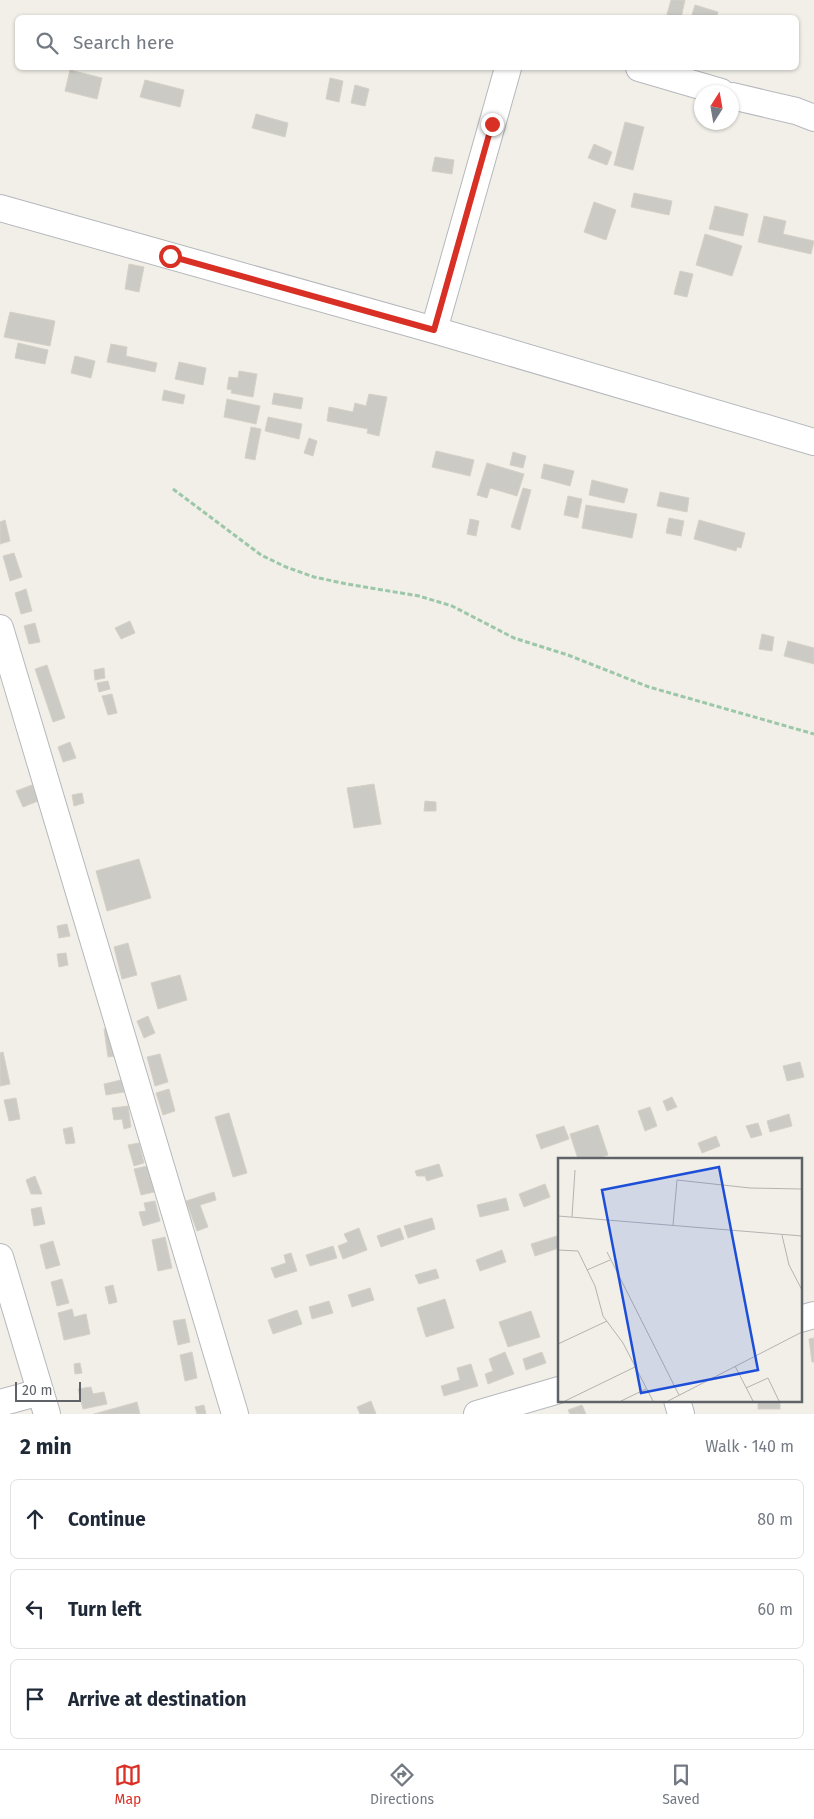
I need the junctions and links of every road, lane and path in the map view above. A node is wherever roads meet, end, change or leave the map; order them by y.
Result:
1 (507, 70) edge
2 (646, 70) edge
3 (697, 85) edge
4 (739, 98) edge
5 (814, 118) edge
6 (0, 208) edge
7 (434, 330) junction
8 (814, 442) edge
9 (173, 489) dead end
10 (0, 628) edge
11 (814, 734) edge
12 (0, 1257) edge
13 (814, 1315) edge
14 (802, 1319) edge
15 (558, 1390) edge
16 (0, 1403) edge
17 (44, 1403) edge
18 (235, 1414) edge
19 (477, 1414) edge

1 - 7 street
2 - 3 street
4 - 5 street
6 - 7 street
7 - 8 street
9 - 11 path
10 - 18 street
12 - 17 street
13 - 14 street
15 - 19 street
16 - 17 street

